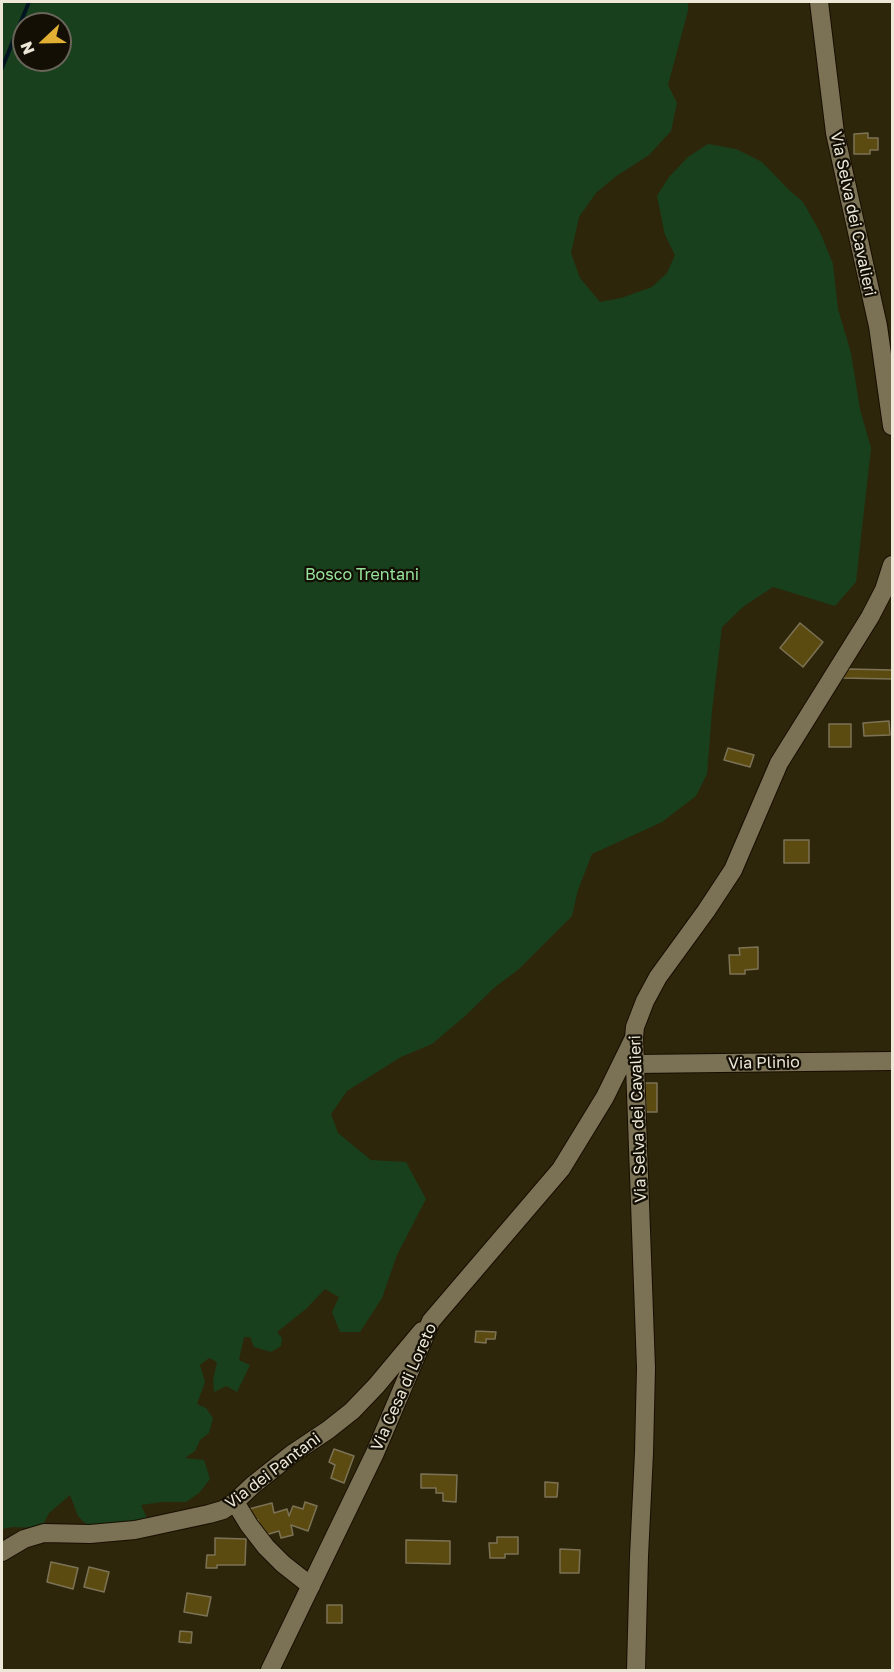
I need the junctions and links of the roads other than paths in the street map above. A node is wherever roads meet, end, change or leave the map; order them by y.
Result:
1 (819, 2) edge
2 (892, 426) edge
3 (892, 565) edge
4 (634, 1038) junction
5 (892, 1061) edge
6 (635, 1064) junction
7 (431, 1321) junction
8 (235, 1502) junction
9 (2, 1552) edge
10 (311, 1586) junction
11 (270, 1671) edge
12 (636, 1671) edge

1 - 2 street, Via Selva dei Cavalieri
3 - 4 street, Via Selva dei Cavalieri
4 - 6 street, Via Selva dei Cavalieri
4 - 7 street, Via Cesa di Loreto
5 - 6 street, Via Plinio
6 - 12 street, Via Selva dei Cavalieri
7 - 8 street, Via dei Pantani
7 - 10 street, Via Cesa di Loreto
8 - 9 street, Via dei Pantani
8 - 10 street
10 - 11 street, Via Cesa di Loreto

